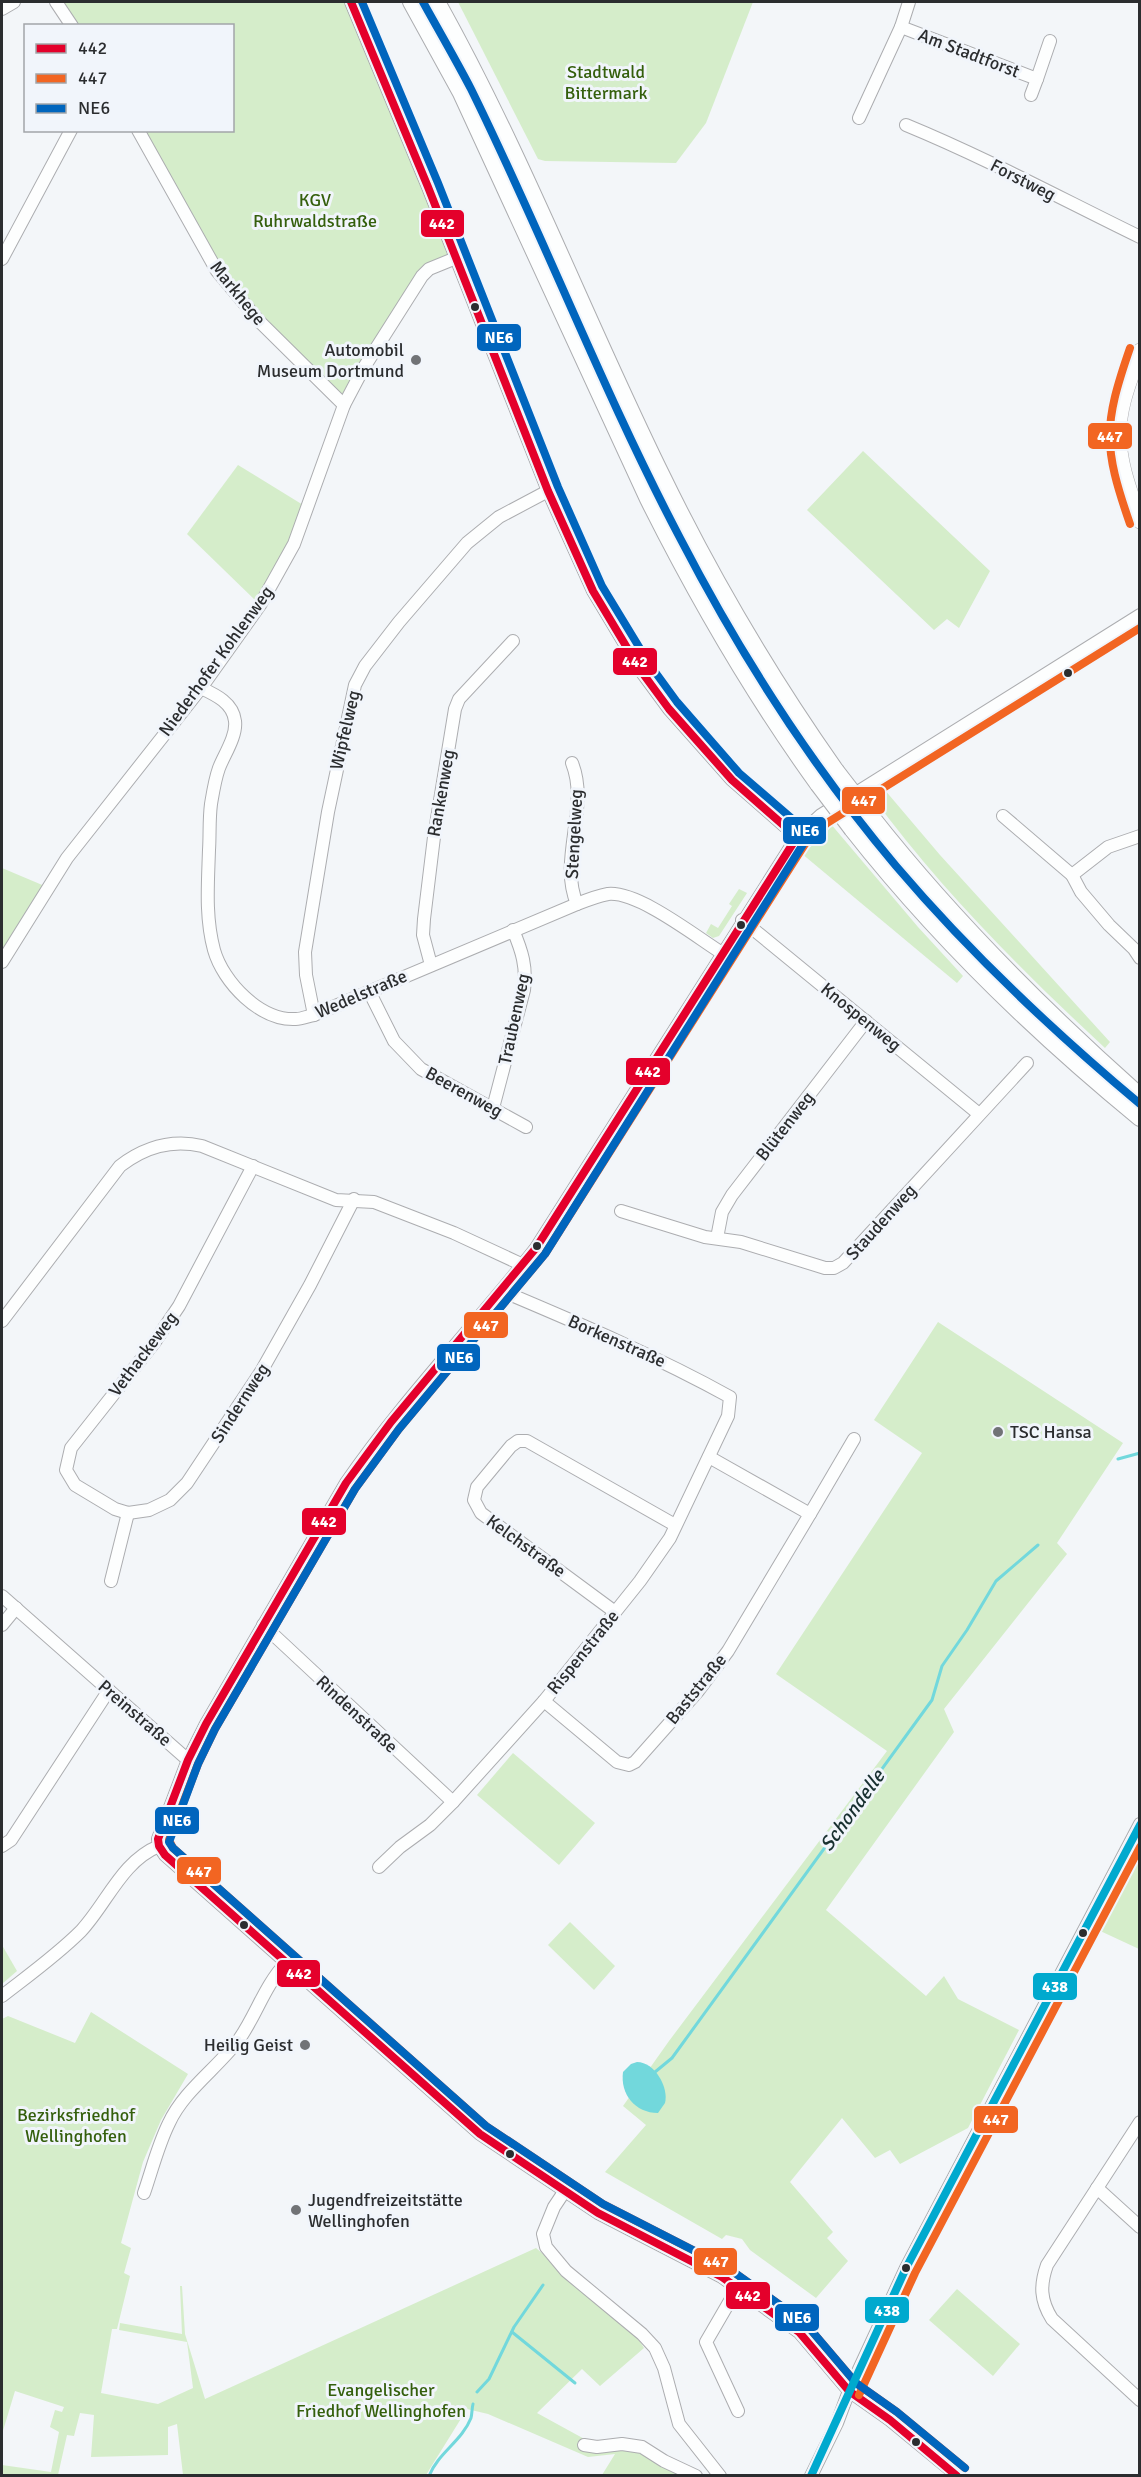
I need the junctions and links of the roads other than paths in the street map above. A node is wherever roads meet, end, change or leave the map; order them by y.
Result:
1 (14, 2) edge
2 (56, 2) edge
3 (351, 2) edge
4 (411, 2) edge
5 (437, 2) edge
6 (909, 2) edge
7 (2, 9) edge
8 (71, 24) edge
9 (901, 27) junction
10 (1050, 41) dead end
11 (1037, 79) junction
12 (1031, 95) dead end
13 (859, 118) dead end
14 (906, 125) dead end
15 (69, 132) edge
16 (139, 132) edge
17 (1140, 237) edge
18 (456, 258) junction
19 (2, 259) edge
20 (1140, 351) edge
21 (344, 405) junction
22 (549, 491) junction
23 (1140, 521) edge
24 (1140, 615) edge
25 (513, 642) dead end
26 (201, 688) junction
27 (572, 763) dead end
28 (1003, 816) dead end
29 (1140, 836) edge
30 (796, 837) junction
31 (1072, 875) junction
32 (577, 904) junction
33 (742, 920) junction
34 (513, 930) junction
35 (722, 953) junction
36 (1140, 958) edge
37 (2, 962) edge
38 (431, 964) junction
39 (369, 991) junction
40 (314, 1015) junction
41 (866, 1021) junction
42 (1026, 1063) dead end
43 (1140, 1096) edge
44 (493, 1108) junction
45 (979, 1114) junction
46 (1140, 1118) edge
47 (526, 1127) dead end
48 (253, 1166) junction
49 (354, 1199) junction
50 (621, 1211) dead end
51 (717, 1238) junction
52 (523, 1265) junction
53 (502, 1291) junction
54 (2, 1321) edge
55 (730, 1397) joint
56 (854, 1439) dead end
57 (709, 1457) junction
58 (128, 1513) junction
59 (810, 1514) junction
60 (675, 1525) junction
61 (111, 1581) dead end
62 (2, 1596) edge
63 (16, 1608) junction
64 (615, 1612) junction
65 (2, 1625) edge
66 (262, 1625) junction
67 (109, 1690) junction
68 (544, 1701) junction
69 (188, 1760) junction
70 (453, 1802) junction
71 (1140, 1824) edge
72 (2, 1846) edge
73 (159, 1846) junction
74 (379, 1867) dead end
75 (286, 1963) junction
76 (2, 1996) edge
77 (1140, 2122) edge
78 (1097, 2188) junction
79 (564, 2192) junction
80 (144, 2193) dead end
81 (1140, 2227) edge
82 (738, 2287) junction
83 (849, 2391) junction
84 (1140, 2400) edge
85 (738, 2411) dead end
86 (584, 2445) dead end
87 (696, 2475) edge
88 (720, 2475) edge
89 (811, 2475) edge
90 (958, 2475) edge

1 - 7 street
2 - 8 street
3 - 18 street
4 - 46 highway, bridge
5 - 43 highway, bridge
6 - 9 street
9 - 11 street, Am Stadtforst
9 - 13 street
10 - 11 street, Am Stadtforst
11 - 12 street, Am Stadtforst
14 - 17 street, Forstweg
15 - 19 street
16 - 21 street, Markhege
18 - 21 street, Niederhofer Kohlenweg
18 - 22 street
20 - 23 main road
21 - 26 street, Niederhofer Kohlenweg
22 - 30 street
22 - 40 street, Wipfelweg
24 - 30 street
25 - 38 street, Rankenweg
26 - 37 street, Niederhofer Kohlenweg
26 - 40 street, Wedelstraße
27 - 32 street, Stengelweg
28 - 31 street
29 - 31 street
30 - 33 street
31 - 36 street
32 - 34 street, Wedelstraße
32 - 35 street, Wedelstraße
33 - 35 street
33 - 41 street, Knospenweg
34 - 38 street, Wedelstraße
34 - 44 street, Traubenweg
35 - 52 street
38 - 39 street, Wedelstraße
39 - 40 street, Wedelstraße
39 - 44 street, Beerenweg
41 - 45 street, Knospenweg
41 - 51 street, Blütenweg
42 - 45 street, Staudenweg
44 - 47 street, Beerenweg
45 - 51 street, Staudenweg
48 - 49 street
48 - 54 street
48 - 58 street, Vethackeweg
49 - 52 street
49 - 58 street, Sindernweg
50 - 51 street, Staudenweg
52 - 53 street
53 - 55 street, Borkenstraße
53 - 66 street
55 - 57 street, Rispenstraße
56 - 59 street, Baststraße
57 - 59 street
57 - 60 street, Rispenstraße
58 - 61 street
59 - 68 street, Baststraße
60 - 64 street, Rispenstraße
60 - 64 street, Kelchstraße
62 - 63 street, Preinstraße
63 - 65 street
63 - 67 street, Preinstraße
64 - 68 street, Rispenstraße
66 - 69 street
66 - 70 street, Rindenstraße
67 - 69 street, Preinstraße
67 - 72 street
68 - 70 street, Rispenstraße
69 - 73 street, Preinstraße
70 - 74 street, Rispenstraße
71 - 83 street
73 - 75 street
73 - 76 street
75 - 79 street
75 - 80 street
77 - 78 street
78 - 81 street
78 - 84 street
79 - 82 street
79 - 88 street
82 - 83 street
82 - 85 street
83 - 89 street
83 - 90 street
86 - 87 street

